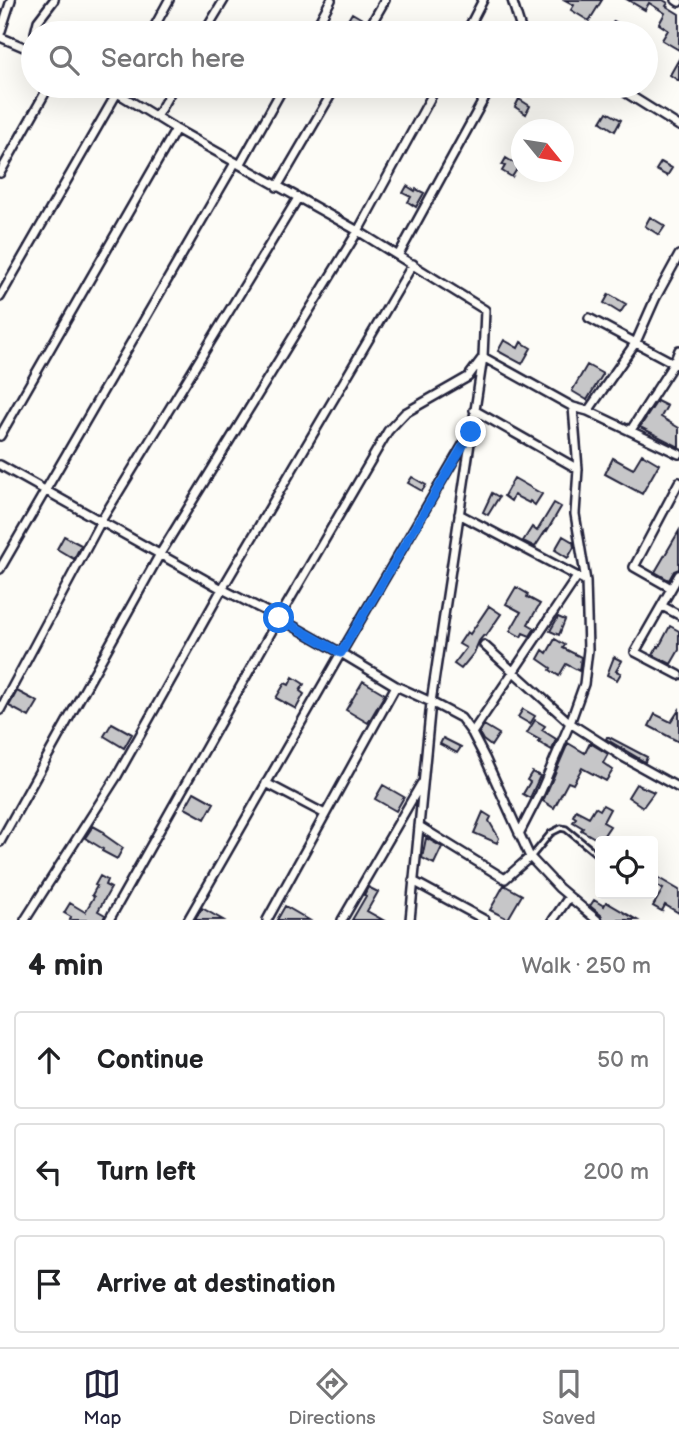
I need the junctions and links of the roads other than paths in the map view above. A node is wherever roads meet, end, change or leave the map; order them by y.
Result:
1 (11, 0) edge
2 (54, 0) edge
3 (169, 0) edge
4 (224, 0) edge
5 (331, 0) edge
6 (385, 0) edge
7 (483, 0) edge
8 (512, 0) edge
9 (39, 21) edge
10 (158, 21) edge
11 (211, 21) edge
12 (320, 21) edge
13 (373, 21) edge
14 (472, 21) edge
15 (519, 21) edge
16 (0, 35) edge
17 (21, 45) edge
18 (42, 98) edge
19 (114, 98) edge
20 (131, 98) edge
21 (167, 98) edge
22 (277, 98) edge
23 (328, 98) edge
24 (431, 98) edge
25 (484, 98) edge
26 (634, 98) edge
27 (156, 117) junction
28 (679, 126) edge
29 (176, 129) junction
30 (237, 164) junction
31 (0, 173) edge
32 (277, 187) junction
33 (298, 198) junction
34 (358, 232) junction
35 (679, 255) edge
36 (398, 256) junction
37 (413, 264) junction
38 (0, 297) edge
39 (589, 318) dead end
40 (636, 342) junction
41 (679, 350) edge
42 (482, 357) junction
43 (676, 364) edge
44 (573, 407) junction
45 (474, 410) junction
46 (589, 411) junction
47 (631, 430) junction
48 (471, 432) junction
49 (0, 436) edge
50 (679, 454) edge
51 (0, 465) edge
52 (578, 469) junction
53 (679, 482) edge
54 (45, 490) junction
55 (459, 514) junction
56 (101, 521) junction
57 (160, 554) junction
58 (0, 569) edge
59 (679, 575) edge
60 (577, 577) junction
61 (586, 581) junction
62 (222, 589) junction
63 (671, 589) junction
64 (662, 606) junction
65 (679, 615) edge
66 (279, 618) junction
67 (484, 645) dead end
68 (341, 653) junction
69 (513, 671) junction
70 (679, 675) edge
71 (397, 687) junction
72 (431, 702) junction
73 (0, 709) edge
74 (570, 723) junction
75 (472, 733) junction
76 (423, 780) junction
77 (267, 783) junction
78 (679, 788) edge
79 (326, 814) junction
80 (419, 826) junction
81 (519, 834) junction
82 (0, 842) edge
83 (595, 853) edge
84 (530, 857) junction
85 (413, 881) junction
86 (569, 897) junction
87 (25, 920) edge
88 (109, 920) edge
89 (188, 920) edge
90 (267, 920) edge
91 (342, 920) edge
92 (410, 920) edge
93 (485, 920) edge
94 (553, 920) edge
95 (597, 920) edge

1 - 16 street
2 - 9 street
3 - 10 street
4 - 11 street
5 - 12 street
6 - 13 street
7 - 14 street
8 - 15 street
16 - 17 street
18 - 31 street
19 - 38 street
20 - 27 street
21 - 27 street
22 - 30 street
23 - 32 street
24 - 34 street
25 - 36 street
26 - 28 street
27 - 29 street
29 - 30 street
29 - 49 street
30 - 32 street
30 - 54 street
32 - 33 street
33 - 34 street
33 - 56 street
34 - 36 street
34 - 57 street
35 - 40 street
36 - 37 street
37 - 42 street
37 - 62 street
39 - 40 street
40 - 43 street
40 - 46 street
41 - 43 street
42 - 44 street
42 - 45 street
42 - 66 street
43 - 47 street
44 - 46 street
44 - 52 street
45 - 48 street
45 - 52 street
46 - 47 street
47 - 50 street
48 - 55 street
48 - 68 street
51 - 54 street
52 - 61 street
53 - 63 street
54 - 56 street
54 - 58 street
55 - 60 street
55 - 72 street
56 - 57 street
56 - 73 street
57 - 62 street
57 - 82 street
59 - 63 street
60 - 61 street
60 - 69 street
61 - 74 street
62 - 66 street
62 - 87 street
63 - 64 street
64 - 65 street
64 - 70 street
66 - 68 street
66 - 88 street
67 - 69 street
68 - 71 street
68 - 77 street
69 - 74 street
69 - 75 street
71 - 72 street
71 - 79 street
72 - 75 street
72 - 76 street
74 - 78 street
74 - 81 street
75 - 81 street
76 - 80 street
76 - 91 street
77 - 79 street
77 - 89 street
79 - 90 street
80 - 84 street
80 - 85 street
81 - 84 street
83 - 84 lane
84 - 86 street
85 - 92 street
85 - 93 street
86 - 94 street
86 - 95 street

